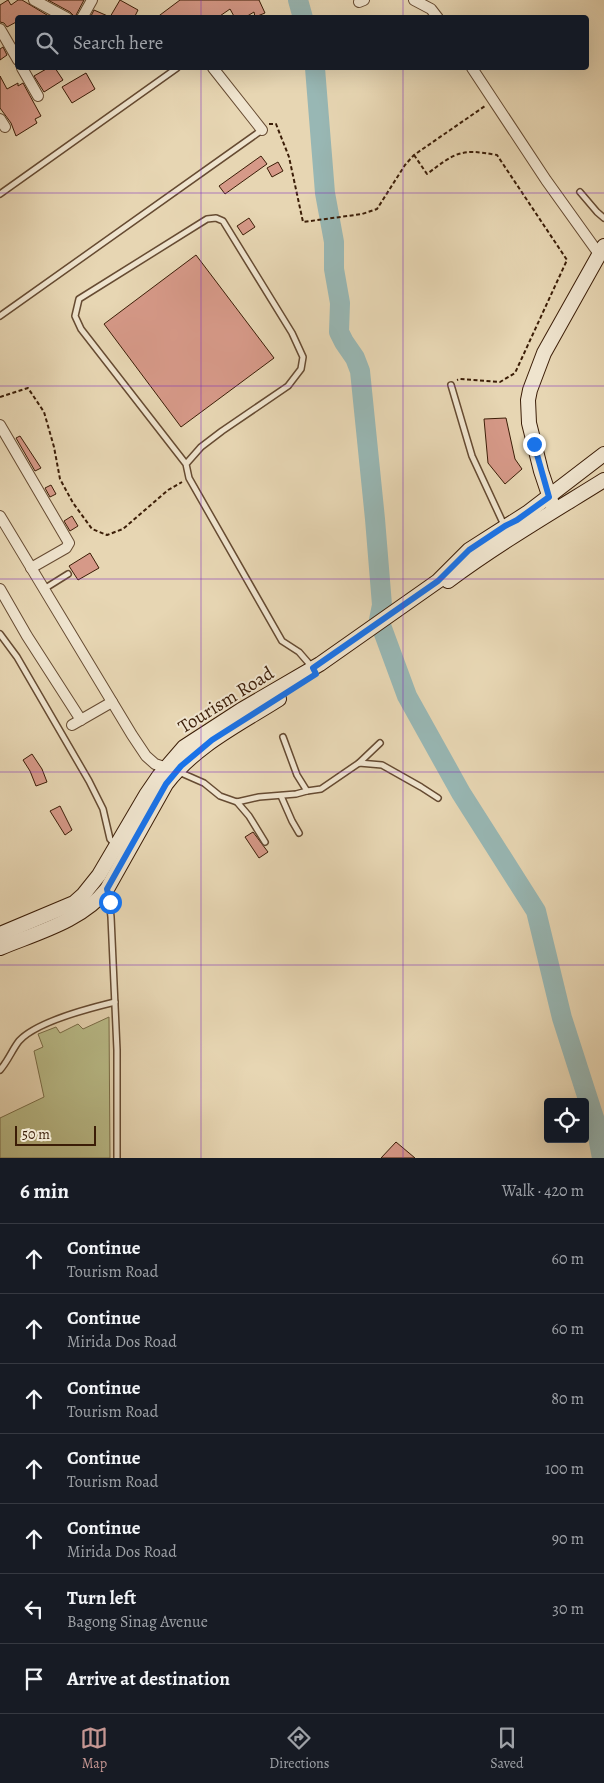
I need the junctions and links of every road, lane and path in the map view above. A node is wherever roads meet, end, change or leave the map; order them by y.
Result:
1 (34, 0) edge
2 (92, 0) edge
3 (414, 0) edge
4 (62, 15) edge
5 (84, 15) edge
6 (436, 15) edge
7 (0, 29) edge
8 (15, 55) edge
9 (23, 70) edge
10 (174, 70) edge
11 (215, 70) edge
12 (473, 70) edge
13 (38, 96) dead end
14 (494, 100) junction
15 (262, 130) junction
16 (414, 155) junction
17 (580, 192) dead end
18 (0, 194) edge
19 (604, 218) edge
20 (602, 250) edge
21 (0, 316) edge
22 (451, 385) joint
23 (0, 397) edge
24 (0, 425) edge
25 (604, 454) edge
26 (186, 464) junction
27 (189, 478) junction
28 (604, 480) edge
29 (549, 497) junction
30 (556, 510) junction
31 (0, 516) edge
32 (507, 532) junction
33 (31, 568) junction
34 (68, 574) dead end
35 (0, 589) edge
36 (44, 589) junction
37 (0, 634) edge
38 (315, 671) junction
39 (112, 702) junction
40 (283, 738) dead end
41 (380, 743) dead end
42 (360, 763) junction
43 (171, 769) junction
44 (307, 791) junction
45 (282, 796) junction
46 (438, 798) dead end
47 (237, 802) junction
48 (299, 833) dead end
49 (266, 842) dead end
50 (115, 845) junction
51 (99, 875) junction
52 (107, 889) junction
53 (0, 934) edge
54 (0, 948) edge
55 (115, 1002) junction
56 (0, 1070) edge
57 (116, 1158) edge

1 - 4 street
2 - 5 street
3 - 6 street
7 - 8 street
9 - 13 street
10 - 18 lane
11 - 15 street
12 - 14 street
14 - 16 path
14 - 20 street
15 - 16 path
15 - 21 lane
16 - 22 path
17 - 19 lane
20 - 29 main road
22 - 32 lane
23 - 27 path
24 - 33 street
25 - 29 main road
26 - 26 lane
26 - 27 lane
27 - 38 lane
28 - 30 main road
29 - 30 main road
29 - 32 main road
30 - 32 main road
31 - 33 street
32 - 38 main road, Tourism Road
33 - 36 street
34 - 36 lane
35 - 39 street
36 - 39 street
37 - 50 lane
38 - 43 main road, Tourism Road
38 - 43 main road, Tourism Road
39 - 43 street
40 - 44 lane
41 - 42 lane
42 - 44 lane
42 - 46 lane
43 - 47 lane
43 - 50 main road, Tourism Road
43 - 52 main road
44 - 45 lane
45 - 47 lane
45 - 48 lane
47 - 49 lane
50 - 51 main road, Tourism Road
51 - 52 lane
51 - 53 main road, Tourism Road
52 - 54 main road
52 - 55 lane
55 - 56 lane
55 - 57 lane

